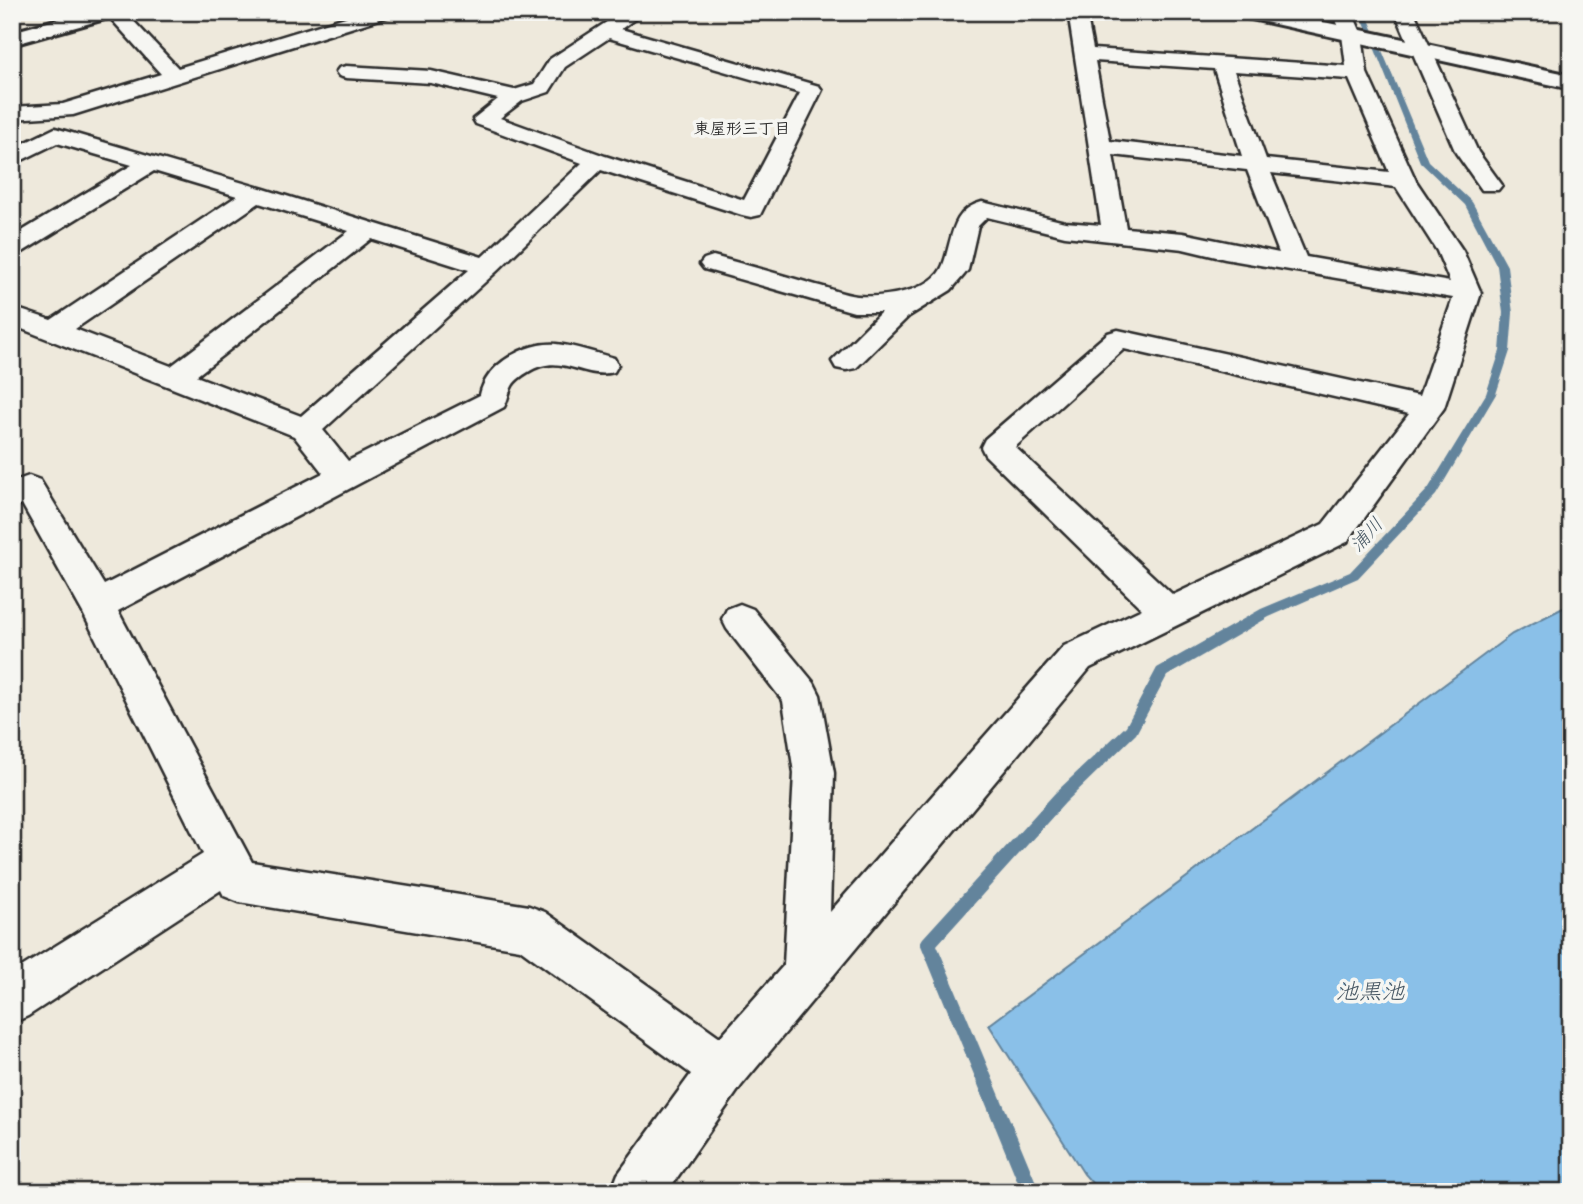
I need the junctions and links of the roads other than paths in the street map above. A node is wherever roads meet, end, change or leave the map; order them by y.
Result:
1 (108, 12) edge
2 (114, 12) edge
3 (382, 12) edge
4 (635, 12) edge
5 (909, 12) edge
6 (955, 12) edge
7 (1082, 12) edge
8 (1247, 12) edge
9 (1342, 12) edge
10 (1404, 12) edge
11 (606, 31) junction
12 (1352, 35) junction
13 (12, 39) edge
14 (1422, 50) junction
15 (1084, 54) junction
16 (1222, 64) junction
17 (346, 72) dead end
18 (1357, 73) junction
19 (173, 75) junction
20 (1571, 82) edge
21 (515, 97) junction
22 (12, 113) edge
23 (1100, 147) junction
24 (12, 158) edge
25 (597, 161) junction
26 (151, 163) junction
27 (1256, 164) junction
28 (1404, 181) junction
29 (1490, 185) dead end
30 (256, 194) junction
31 (368, 229) junction
32 (1115, 234) junction
33 (12, 248) edge
34 (1295, 261) junction
35 (713, 264) dead end
36 (487, 267) junction
37 (1468, 293) junction
38 (922, 296) junction
39 (12, 315) edge
40 (54, 331) junction
41 (846, 361) dead end
42 (604, 365) dead end
43 (174, 378) junction
44 (1429, 408) junction
45 (304, 429) junction
46 (343, 477) junction
47 (12, 495) edge
48 (97, 605) junction
49 (1169, 613) junction
50 (740, 619) dead end
51 (229, 861) junction
52 (806, 973) junction
53 (12, 1000) edge
54 (724, 1069) junction
55 (636, 1192) edge

1 - 13 street
2 - 19 street
3 - 19 street
4 - 11 street
5 - 6 street
7 - 15 street
8 - 12 street
9 - 12 street
10 - 14 street
11 - 21 street
11 - 25 street
12 - 14 street
12 - 18 street
14 - 20 street
14 - 29 street
15 - 16 street
15 - 23 street
16 - 18 street
16 - 27 street
17 - 21 street
18 - 28 street
19 - 22 street
21 - 25 street
23 - 27 street
23 - 32 street
24 - 26 street
25 - 36 street
26 - 30 street
26 - 33 street
27 - 28 street
27 - 34 street
28 - 37 street
30 - 31 street
30 - 40 street
31 - 36 street
31 - 43 street
32 - 34 street
32 - 38 street
34 - 37 street
35 - 38 street
36 - 45 street
37 - 44 street
38 - 41 street
39 - 40 street
40 - 43 street
42 - 46 street
43 - 45 street
44 - 49 street
44 - 49 street
45 - 46 street
46 - 48 street
47 - 48 street
48 - 51 street
49 - 52 street
50 - 52 street
51 - 53 street
51 - 54 street
52 - 54 street
54 - 55 street

